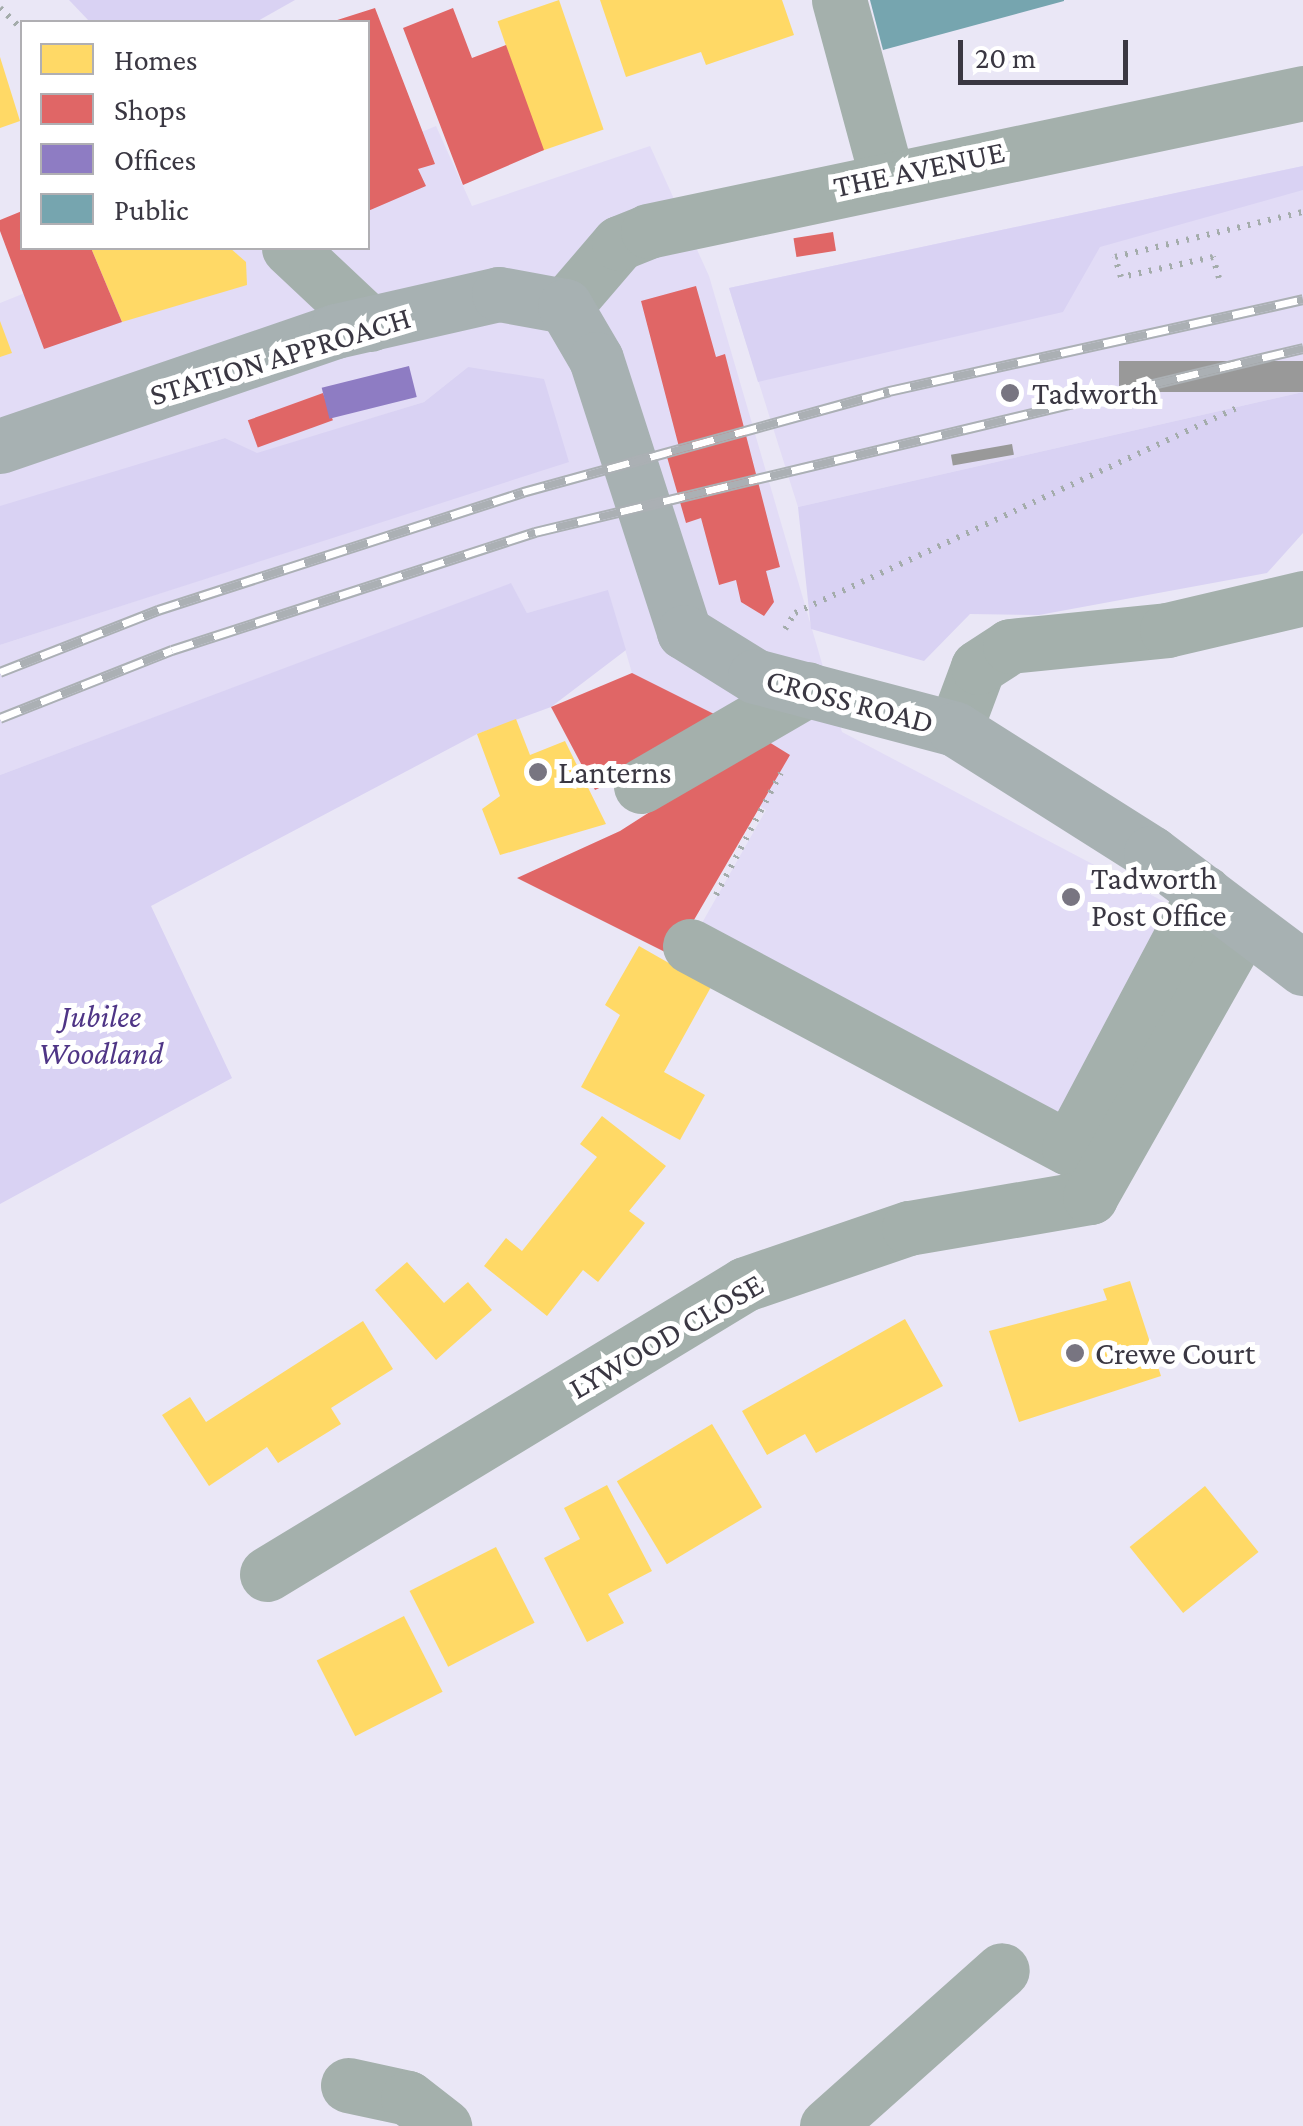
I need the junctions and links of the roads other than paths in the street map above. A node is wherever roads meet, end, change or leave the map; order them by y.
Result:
1 (839, 0) edge
2 (1303, 94) edge
3 (886, 174) junction
4 (291, 250) edge
5 (565, 306) junction
6 (370, 324) junction
7 (0, 446) edge
8 (1303, 598) edge
9 (816, 691) junction
10 (955, 730) junction
11 (641, 786) dead end
12 (1224, 909) junction
13 (690, 946) dead end
14 (1303, 968) edge
15 (267, 1574) dead end
16 (1002, 1970) dead end
17 (348, 2084) dead end
18 (444, 2126) edge
19 (827, 2126) edge

1 - 3 street
2 - 3 street, THE AVENUE
3 - 5 street, THE AVENUE
4 - 6 street
5 - 6 main road, STATION APPROACH
5 - 9 main road, CROSS ROAD
6 - 7 main road, STATION APPROACH
8 - 10 street
9 - 10 main road, CROSS ROAD
9 - 11 street
10 - 12 main road, CROSS ROAD
12 - 13 street
12 - 14 main road, CROSS ROAD
12 - 15 street, LYWOOD CLOSE
16 - 19 street
17 - 18 street

